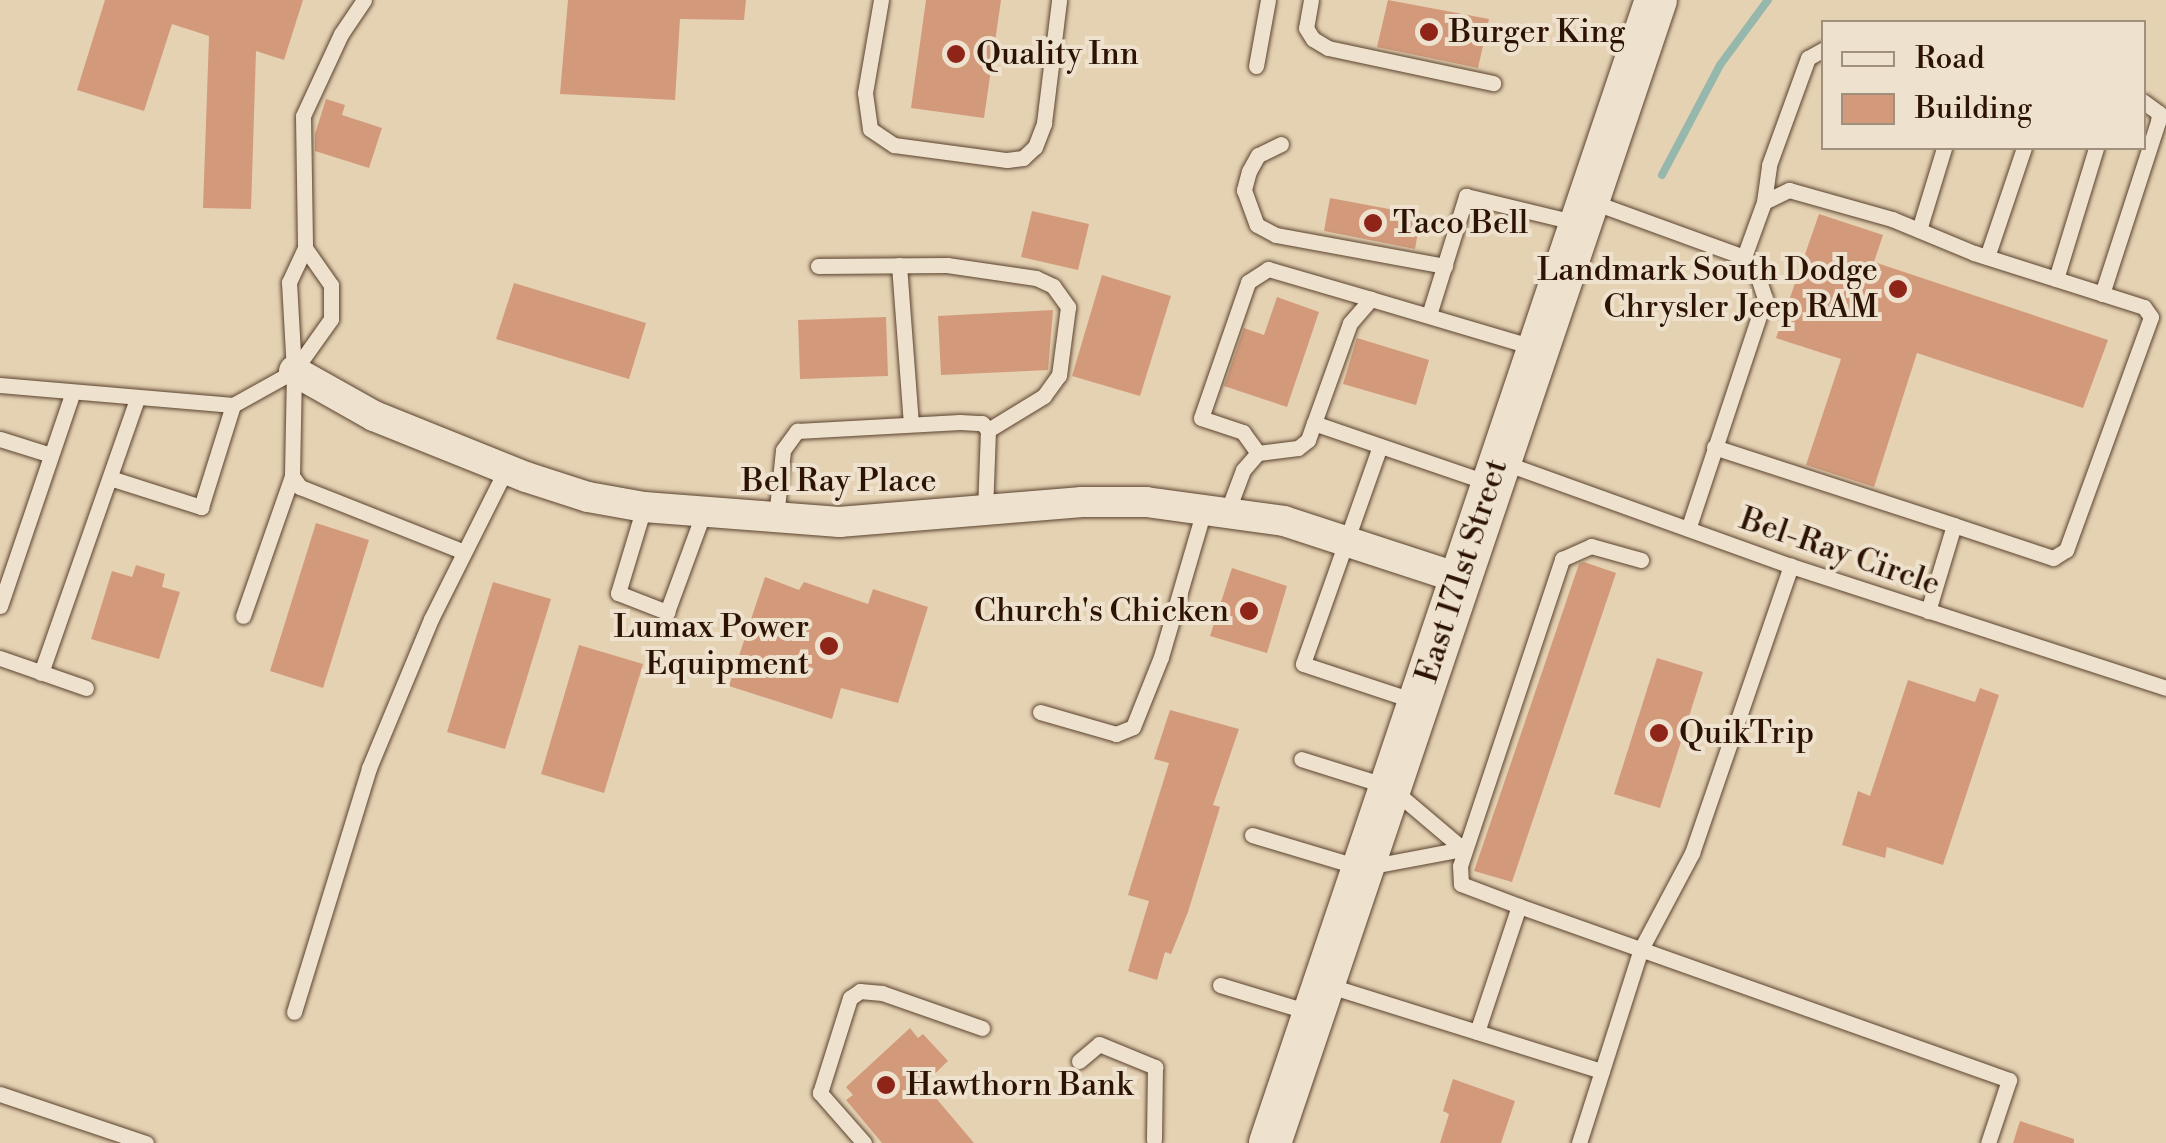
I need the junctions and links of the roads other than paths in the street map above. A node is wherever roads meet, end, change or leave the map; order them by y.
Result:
1 (364, 0) edge
2 (881, 0) edge
3 (1059, 0) edge
4 (1268, 0) edge
5 (1311, 0) edge
6 (1651, 7) edge
7 (1821, 50) edge
8 (1256, 66) dead end
9 (1493, 83) dead end
10 (2146, 104) edge
11 (1280, 144) dead end
12 (1943, 150) edge
13 (2023, 150) edge
14 (2095, 150) edge
15 (1764, 202) junction
16 (1582, 211) junction
17 (1919, 230) junction
18 (306, 248) junction
19 (1744, 257) junction
20 (1987, 257) junction
21 (818, 266) dead end
22 (899, 266) junction
23 (1445, 266) junction
24 (2056, 279) junction
25 (2102, 294) junction
26 (1371, 299) junction
27 (1429, 315) junction
28 (1536, 348) junction
29 (294, 371) junction
30 (0, 385) edge
31 (72, 394) junction
32 (136, 400) junction
33 (233, 406) junction
34 (1314, 423) junction
35 (911, 424) junction
36 (988, 430) junction
37 (0, 438) edge
38 (1380, 446) junction
39 (1714, 447) junction
40 (1258, 453) junction
41 (52, 456) junction
42 (506, 470) junction
43 (1495, 472) junction
44 (292, 476) junction
45 (110, 478) junction
46 (644, 507) junction
47 (1216, 509) junction
48 (985, 512) junction
49 (703, 514) junction
50 (776, 518) junction
51 (1954, 525) junction
52 (1688, 529) junction
53 (1346, 538) junction
54 (464, 552) junction
55 (1640, 560) dead end
56 (1791, 566) junction
57 (1461, 579) junction
58 (0, 606) edge
59 (1928, 611) junction
60 (243, 616) dead end
61 (0, 658) edge
62 (41, 673) junction
63 (86, 688) dead end
64 (2166, 688) edge
65 (1419, 702) junction
66 (1040, 712) dead end
67 (1301, 759) dead end
68 (1390, 787) junction
69 (1252, 835) dead end
70 (1462, 849) junction
71 (1362, 868) junction
72 (1519, 906) junction
73 (1641, 950) junction
74 (1220, 986) dead end
75 (1318, 998) junction
76 (294, 1012) dead end
77 (982, 1028) dead end
78 (1477, 1032) junction
79 (1079, 1061) dead end
80 (1602, 1071) junction
81 (0, 1094) edge
82 (1154, 1140) dead end
83 (146, 1143) edge
84 (864, 1143) edge
85 (1270, 1143) edge
86 (1579, 1143) edge
87 (1988, 1143) edge

1 - 18 lane
2 - 3 lane
4 - 8 lane
5 - 9 lane
6 - 16 main road, East 171st Street
7 - 15 lane
10 - 25 lane
11 - 23 lane
12 - 17 lane
13 - 20 lane
14 - 24 lane
15 - 17 lane
15 - 19 lane
16 - 19 lane
16 - 23 lane
16 - 28 main road, East 171st Street
17 - 20 lane
18 - 29 lane
18 - 29 lane
19 - 39 lane
20 - 24 lane
21 - 22 lane
22 - 35 lane
22 - 36 lane
23 - 27 lane
24 - 25 lane
25 - 51 lane
26 - 27 lane
26 - 34 lane
26 - 40 lane
27 - 28 lane
28 - 43 main road, East 171st Street
29 - 33 lane
29 - 42 street, Bel Ray Place
29 - 44 lane
30 - 31 lane
31 - 32 lane
31 - 41 lane
32 - 33 lane
32 - 45 lane
33 - 45 lane
34 - 38 lane, Bel-Ray Circle
34 - 40 lane
35 - 36 lane
35 - 50 lane
36 - 48 lane
37 - 41 lane
38 - 43 lane, Bel-Ray Circle
38 - 53 lane
39 - 51 lane
39 - 52 lane
40 - 47 lane
41 - 58 lane
42 - 46 street, Bel Ray Place
42 - 54 lane
43 - 52 lane, Bel-Ray Circle
43 - 57 main road, East 171st Street
44 - 54 lane
44 - 60 lane
45 - 62 lane
46 - 49 street, Bel Ray Place
46 - 49 lane
47 - 48 street, Bel Ray Place
47 - 53 street, Bel Ray Place
47 - 66 lane
48 - 50 street, Bel Ray Place
49 - 50 street, Bel Ray Place
51 - 59 lane
52 - 56 lane, Bel-Ray Circle
53 - 57 street, Bel Ray Place
53 - 65 lane
54 - 76 lane
55 - 70 lane
56 - 59 lane, Bel-Ray Circle
56 - 73 lane
57 - 65 main road, East 171st Street
59 - 64 lane, Bel-Ray Circle
61 - 62 lane
62 - 63 lane
65 - 68 main road, East 171st Street
67 - 68 lane
68 - 70 lane
68 - 71 main road, East 171st Street
69 - 71 lane
70 - 71 lane
70 - 72 lane
71 - 75 main road, East 171st Street
72 - 73 lane
72 - 78 lane
73 - 80 lane
73 - 87 lane
74 - 75 lane
75 - 78 lane
75 - 85 main road, East 171st Street
77 - 84 lane
78 - 80 lane
79 - 82 lane
80 - 86 lane
81 - 83 lane

